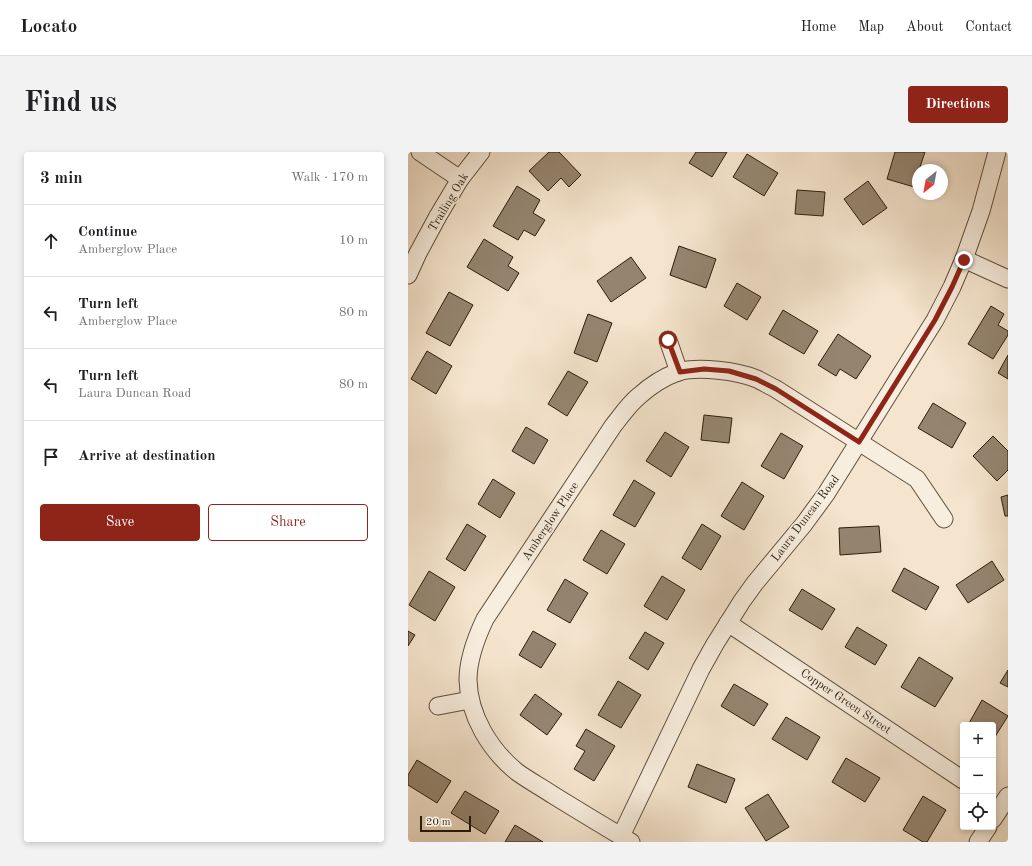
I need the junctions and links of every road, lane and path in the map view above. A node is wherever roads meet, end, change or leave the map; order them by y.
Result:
1 (420, 152) edge
2 (481, 152) edge
3 (997, 152) edge
4 (460, 179) junction
5 (964, 260) junction
6 (408, 275) edge
7 (1008, 279) edge
8 (668, 340) dead end
9 (680, 372) junction
10 (859, 442) junction
11 (944, 519) dead end
12 (728, 623) junction
13 (470, 700) junction
14 (438, 706) dead end
15 (960, 778) edge
16 (986, 830) edge
17 (626, 839) edge
18 (978, 842) edge

1 - 4 street
2 - 4 street, Trailing Oak
3 - 5 street, Laura Duncan Road
4 - 6 street, Trailing Oak
5 - 7 street
5 - 10 street, Laura Duncan Road
8 - 9 street
9 - 10 street, Amberglow Place
9 - 13 street, Amberglow Place
10 - 11 street, Amberglow Place
10 - 12 street, Laura Duncan Road
12 - 15 street, Copper Green Street
12 - 17 street, Laura Duncan Road
13 - 14 street
13 - 17 street, Amberglow Place
16 - 18 street

